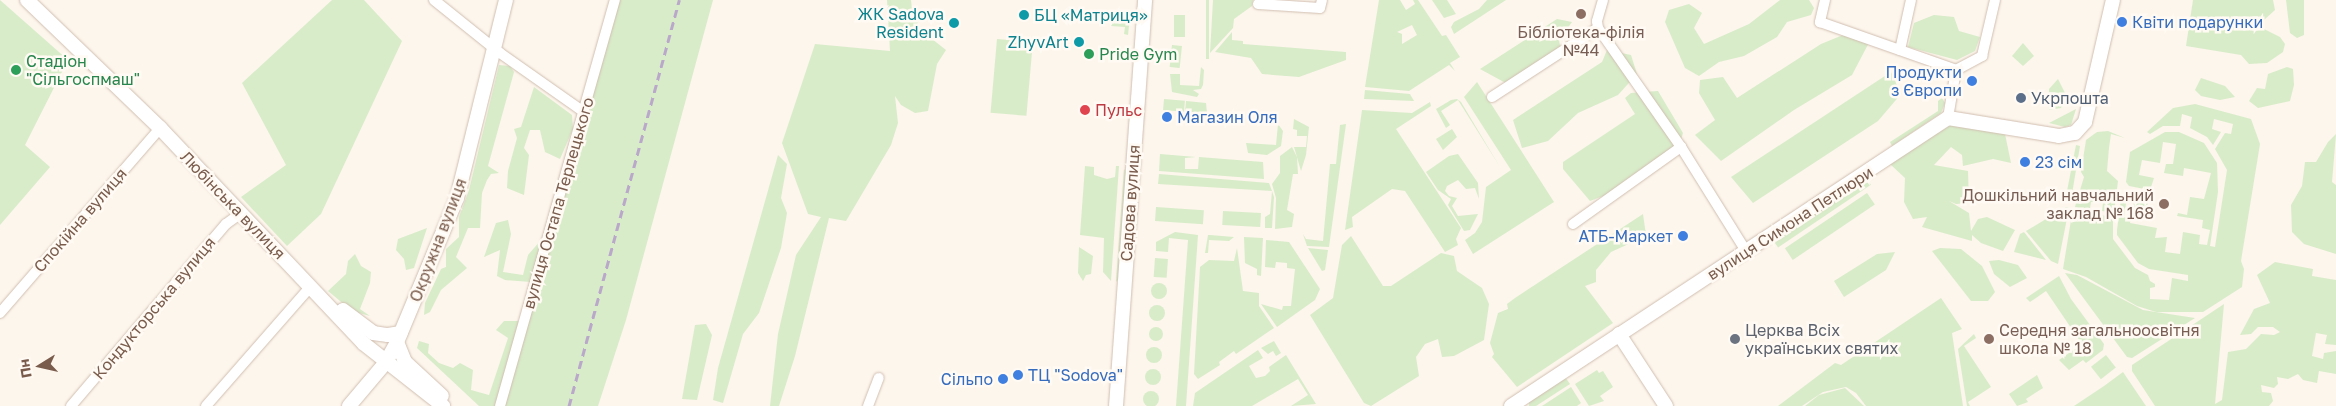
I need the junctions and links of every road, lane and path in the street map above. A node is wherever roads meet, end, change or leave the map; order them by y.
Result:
1 (27, 0) edge
2 (434, 0) edge
3 (506, 0) edge
4 (615, 0) edge
5 (1145, 0) edge
6 (1322, 0) edge
7 (1603, 0) edge
8 (1825, 0) edge
9 (1910, 0) edge
10 (1995, 0) edge
11 (2113, 0) edge
12 (1258, 4) dead end
13 (1598, 28) junction
14 (495, 48) junction
15 (1900, 50) junction
16 (1956, 70) junction
17 (1492, 97) dead end
18 (584, 112) junction
19 (1948, 118) junction
20 (160, 128) junction
21 (1681, 147) junction
22 (240, 213) junction
23 (1573, 224) dead end
24 (1746, 251) junction
25 (311, 286) junction
26 (0, 313) edge
27 (1619, 334) junction
28 (399, 337) junction
29 (386, 362) junction
30 (879, 378) dead end
31 (71, 406) edge
32 (206, 406) edge
33 (348, 406) edge
34 (443, 406) edge
35 (449, 406) edge
36 (500, 406) edge
37 (868, 406) edge
38 (1116, 406) edge
39 (1511, 406) edge
40 (1666, 406) edge

1 - 20 street, Любінська вулиця
2 - 14 street
3 - 14 street, Окружна вулиця
4 - 18 street, вулиця Остапа Терлецького
5 - 38 street, Садова вулиця
6 - 12 street
7 - 13 street
8 - 15 street
9 - 15 street
10 - 16 street
11 - 19 street
13 - 17 street
13 - 21 street
14 - 18 street
14 - 28 street, Окружна вулиця
15 - 16 street
16 - 19 street
18 - 36 street, вулиця Остапа Терлецького
19 - 24 street, вулиця Симона Петлюри
20 - 22 street, Любінська вулиця
20 - 26 street, Спокійна вулиця
21 - 23 street
21 - 24 street
22 - 25 street, Любінська вулиця
22 - 31 street, Кондукторська вулиця
24 - 27 street, вулиця Симона Петлюри
25 - 28 street
25 - 29 street, Любінська вулиця
25 - 32 street
27 - 39 street, вулиця Симона Петлюри
27 - 40 street
28 - 29 street, Окружна вулиця
28 - 35 street
29 - 33 street, Окружна вулиця
29 - 34 street, Любінська вулиця
30 - 37 street

